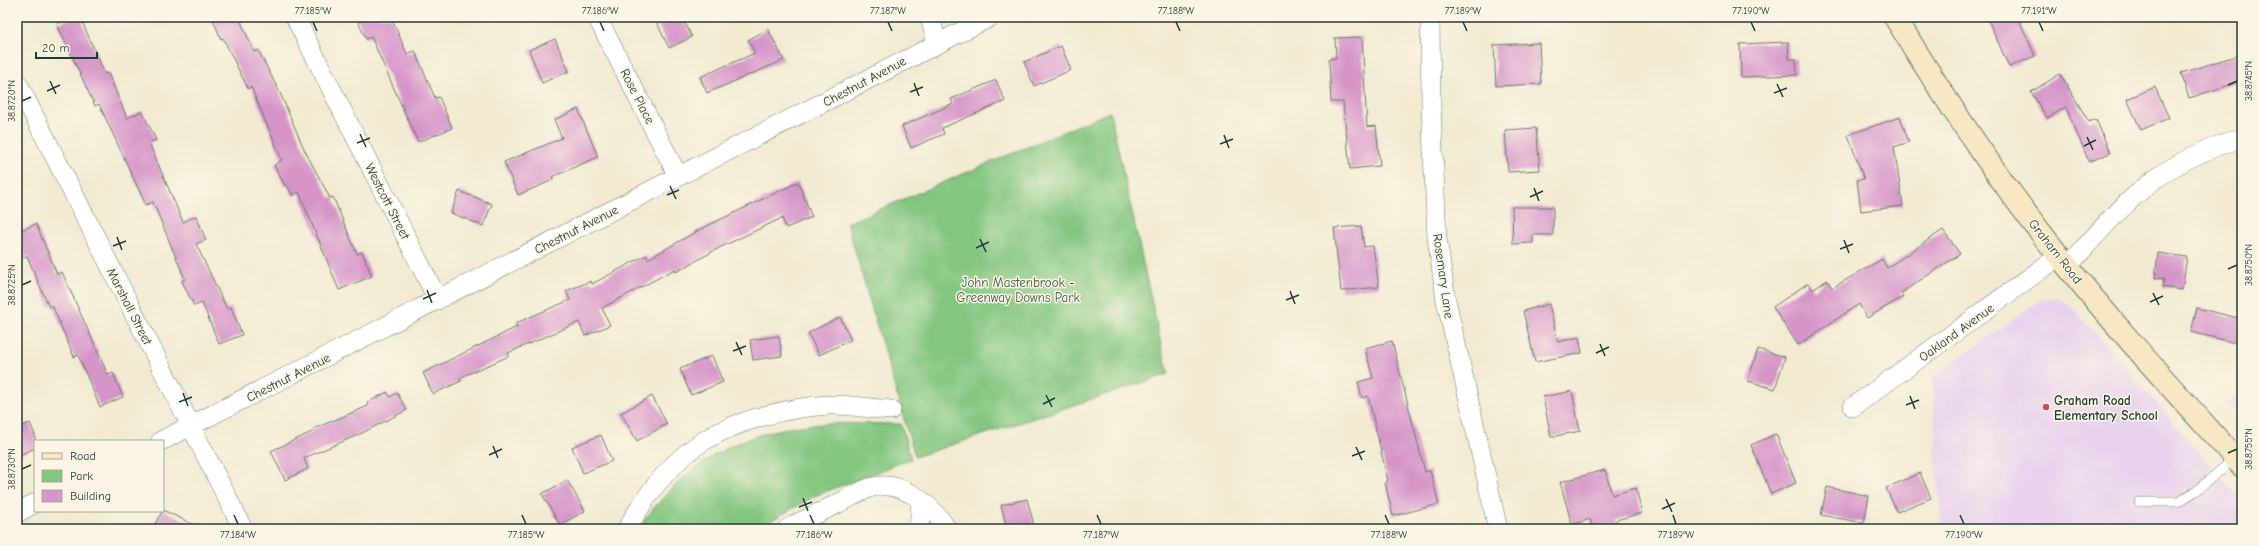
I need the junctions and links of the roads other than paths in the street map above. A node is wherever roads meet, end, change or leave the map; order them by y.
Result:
1 (295, 17) edge
2 (597, 17) edge
3 (930, 17) edge
4 (990, 17) edge
5 (1430, 17) edge
6 (1895, 17) edge
7 (937, 43) junction
8 (17, 82) edge
9 (2242, 138) edge
10 (678, 176) junction
11 (2063, 261) junction
12 (438, 300) junction
13 (1853, 407) dead end
14 (891, 410) dead end
15 (190, 427) junction
16 (163, 440) edge
17 (2239, 462) edge
18 (920, 501) junction
19 (2139, 502) dead end
20 (34, 504) edge
21 (17, 513) edge
22 (243, 529) edge
23 (627, 529) edge
24 (787, 529) edge
25 (919, 529) edge
26 (947, 529) edge
27 (1498, 529) edge

1 - 12 street, Westcott Street
2 - 10 street, Rose Place
3 - 7 street
4 - 7 street, Chestnut Avenue
5 - 27 street, Rosemary Lane
6 - 11 street, Graham Road
7 - 10 street, Chestnut Avenue
8 - 15 street, Marshall Street
9 - 11 street, Oakland Avenue
10 - 12 street, Chestnut Avenue
11 - 13 street, Oakland Avenue
11 - 17 street, Graham Road
12 - 15 street, Chestnut Avenue
14 - 23 street
15 - 16 street, Chestnut Avenue
15 - 22 street, Marshall Street
17 - 19 lane
18 - 24 street
18 - 25 street
18 - 26 street
20 - 21 street

